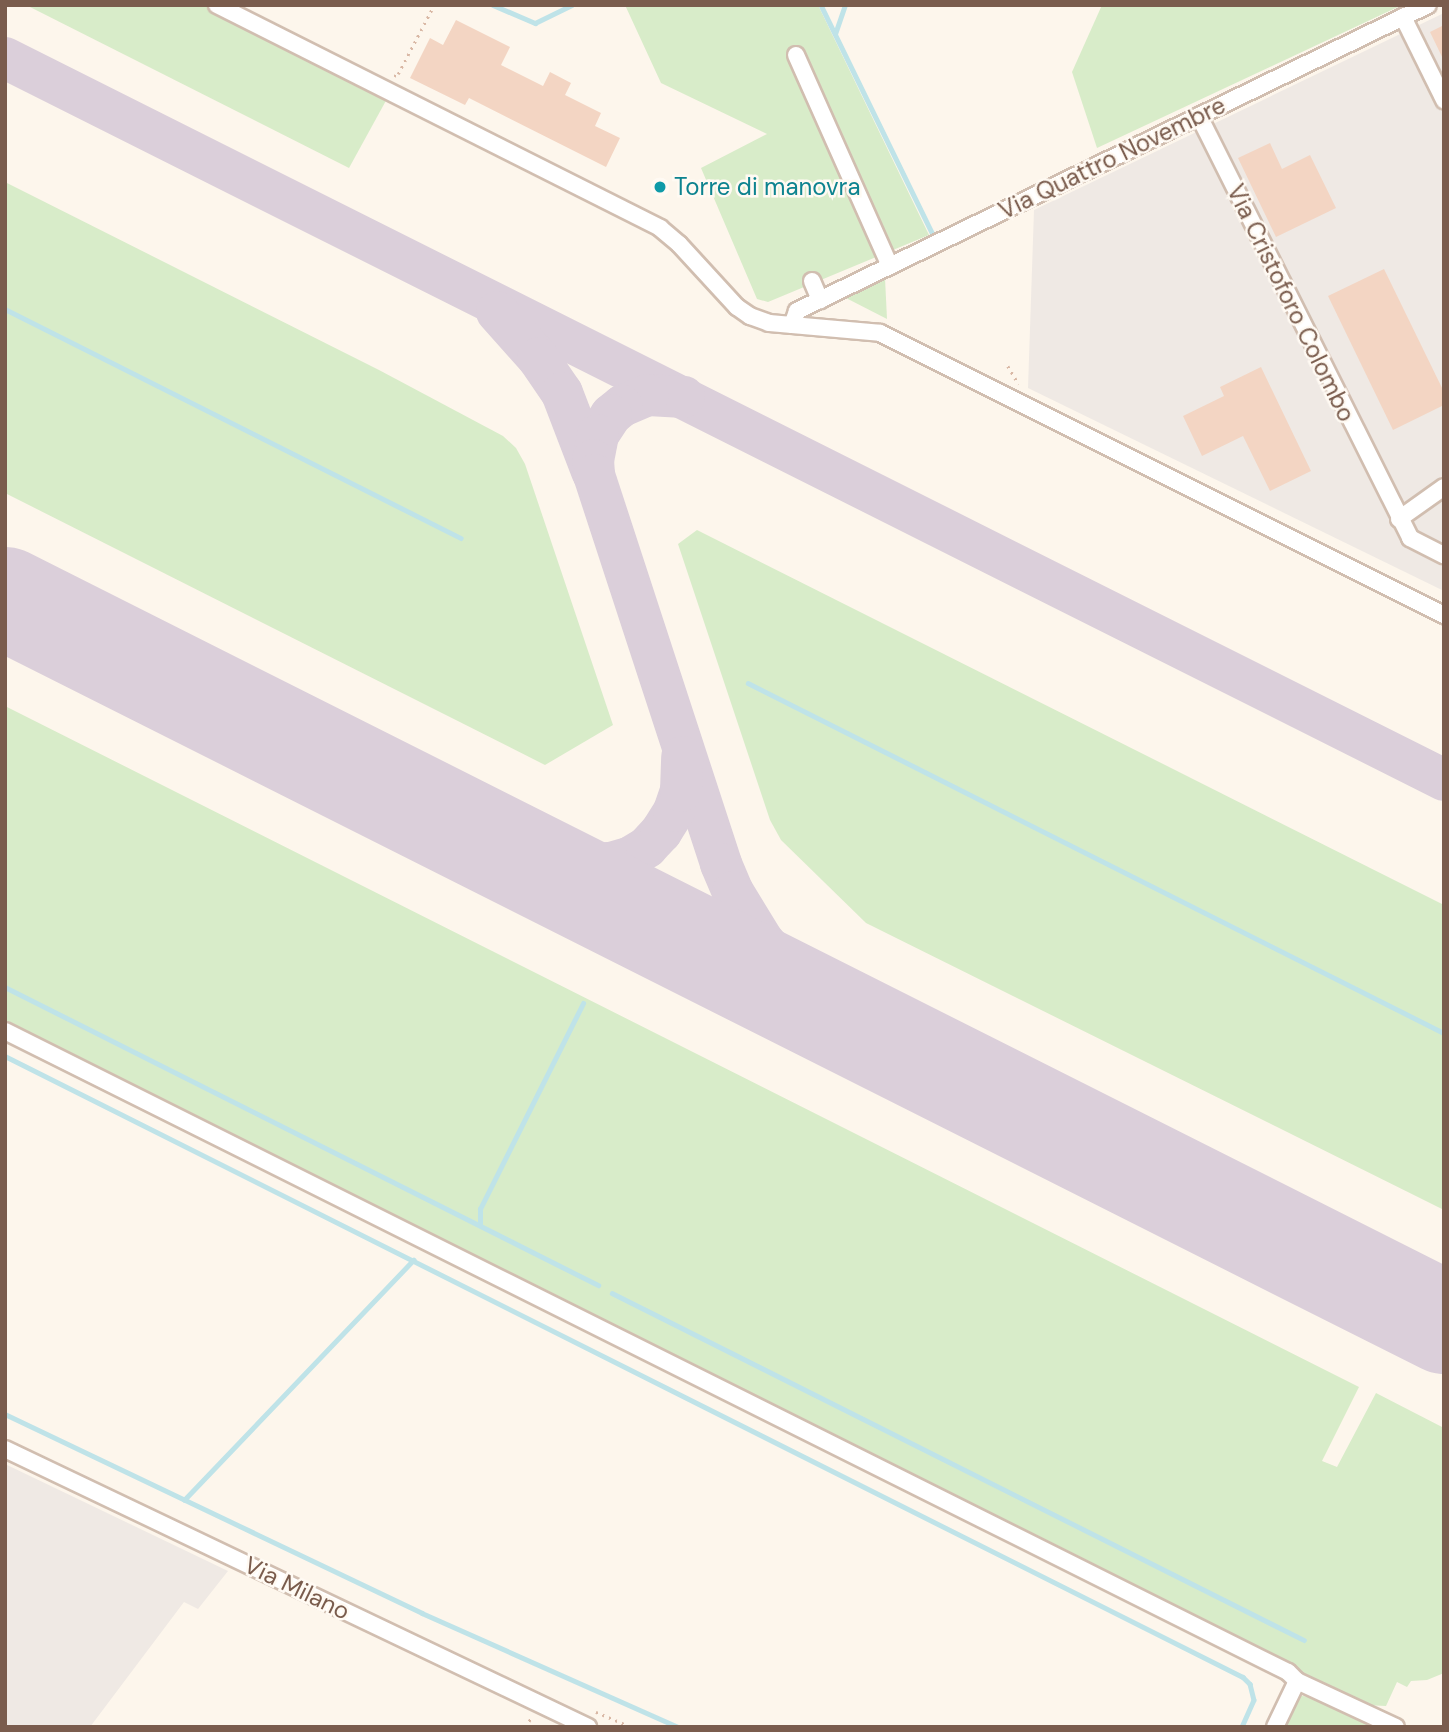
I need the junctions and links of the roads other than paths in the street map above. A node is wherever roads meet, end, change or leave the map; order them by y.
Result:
1 (217, 5) edge
2 (1428, 5) edge
3 (1403, 17) junction
4 (796, 55) dead end
5 (1444, 100) edge
6 (1199, 116) junction
7 (890, 266) junction
8 (812, 281) dead end
9 (820, 300) junction
10 (794, 318) junction
11 (1444, 487) edge
12 (1399, 519) junction
13 (1444, 555) edge
14 (1444, 615) edge
15 (5, 1031) edge
16 (5, 1450) edge
17 (1297, 1681) junction
18 (588, 1727) edge
19 (1275, 1727) edge
20 (1396, 1727) edge

1 - 10 street
2 - 3 street, Via Quattro Novembre
3 - 5 street
3 - 6 street, Via Quattro Novembre
4 - 7 street
6 - 7 street, Via Quattro Novembre
6 - 12 street, Via Cristoforo Colombo
7 - 9 street, Via Quattro Novembre
8 - 9 street
9 - 10 street, Via Quattro Novembre
10 - 14 street
11 - 12 street
12 - 13 street, Via Cristoforo Colombo
15 - 17 street
16 - 18 street, Via Milano
17 - 19 street
17 - 20 street

